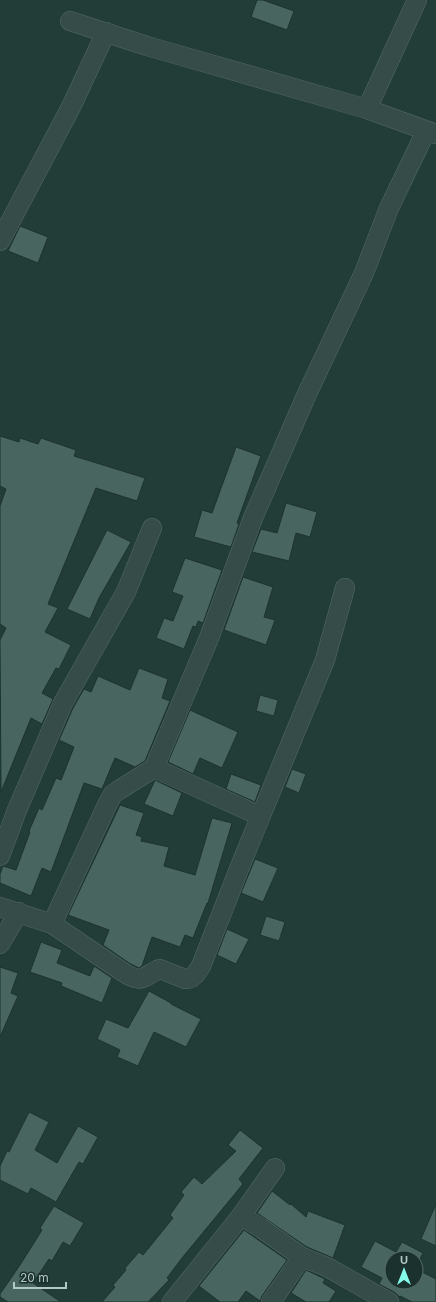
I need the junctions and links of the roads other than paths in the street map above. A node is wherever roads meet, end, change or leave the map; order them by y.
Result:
1 (417, 0) edge
2 (70, 21) dead end
3 (106, 32) junction
4 (367, 109) junction
5 (431, 132) edge
6 (0, 241) edge
7 (152, 528) dead end
8 (345, 588) dead end
9 (154, 768) junction
10 (260, 816) junction
11 (0, 856) edge
12 (0, 907) edge
13 (19, 912) junction
14 (52, 924) junction
15 (0, 944) edge
16 (275, 1168) dead end
17 (241, 1216) junction
18 (302, 1257) junction
19 (172, 1302) edge
20 (271, 1302) edge
21 (390, 1302) edge

1 - 4 street
2 - 3 street
3 - 4 street
3 - 6 street
4 - 5 street
5 - 9 street
7 - 11 street
8 - 10 street
9 - 10 street
9 - 14 street
10 - 14 street
12 - 13 street
13 - 14 street
13 - 15 street
16 - 17 street
17 - 18 street
17 - 19 street
18 - 20 street
18 - 21 street

